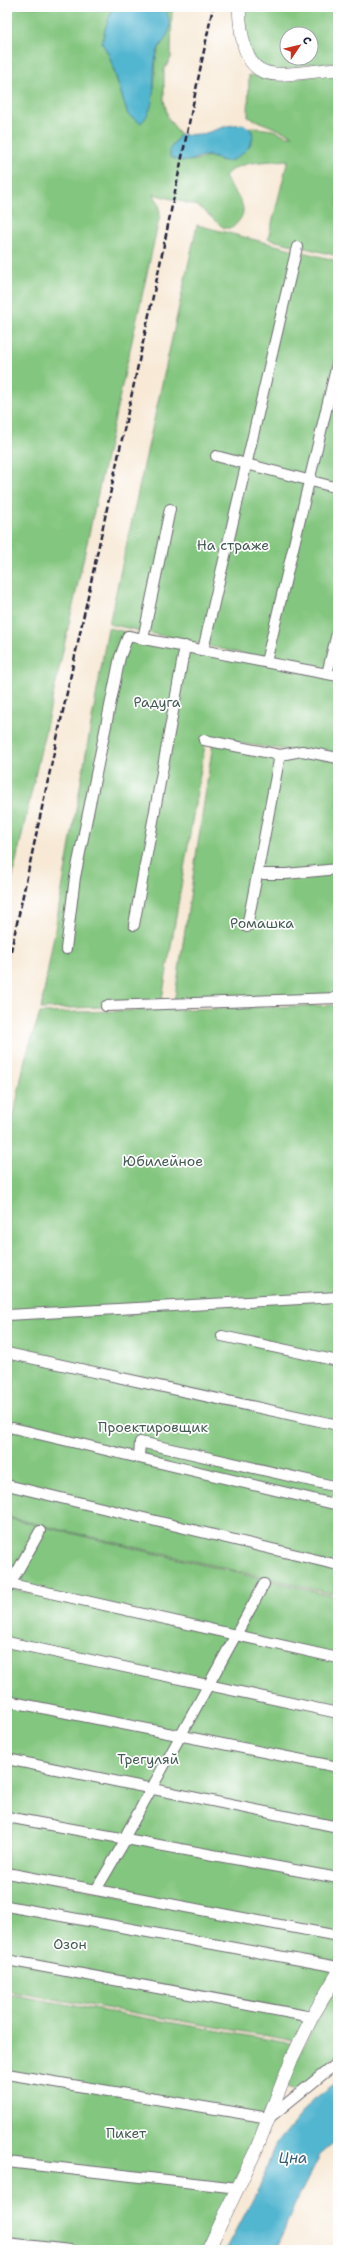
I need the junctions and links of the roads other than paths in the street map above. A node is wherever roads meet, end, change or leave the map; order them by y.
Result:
1 (239, 7) edge
2 (338, 69) edge
3 (297, 247) dead end
4 (338, 360) edge
5 (216, 456) dead end
6 (246, 465) junction
7 (309, 480) junction
8 (338, 488) edge
9 (170, 509) dead end
10 (338, 629) edge
11 (143, 638) junction
12 (185, 646) junction
13 (203, 650) junction
14 (266, 662) junction
15 (327, 674) junction
16 (338, 676) edge
17 (204, 740) dead end
18 (280, 755) junction
19 (338, 758) edge
20 (338, 869) edge
21 (257, 874) junction
22 (134, 925) dead end
23 (247, 927) dead end
24 (66, 949) dead end
25 (338, 998) edge
26 (106, 1006) dead end
27 (338, 1297) edge
28 (7, 1315) edge
29 (222, 1336) dead end
30 (7, 1353) edge
31 (338, 1361) edge
32 (338, 1425) edge
33 (13, 1428) dead end
34 (139, 1457) junction
35 (7, 1485) edge
36 (338, 1487) edge
37 (338, 1505) edge
38 (40, 1531) dead end
39 (338, 1565) edge
40 (264, 1584) dead end
41 (9, 1586) edge
42 (237, 1635) junction
43 (7, 1642) edge
44 (338, 1658) edge
45 (208, 1684) junction
46 (7, 1702) edge
47 (338, 1712) edge
48 (182, 1736) junction
49 (7, 1759) edge
50 (338, 1767) edge
51 (152, 1789) junction
52 (7, 1817) edge
53 (338, 1827) edge
54 (125, 1840) junction
55 (7, 1873) edge
56 (338, 1878) edge
57 (96, 1890) junction
58 (7, 1906) edge
59 (338, 1936) edge
60 (7, 1960) edge
61 (338, 1967) edge
62 (338, 1973) edge
63 (312, 2017) junction
64 (338, 2062) edge
65 (7, 2074) edge
66 (269, 2118) junction
67 (7, 2162) edge
68 (238, 2188) junction
69 (7, 2243) edge
70 (70, 2250) edge
71 (208, 2250) edge

1 - 2 street
3 - 6 street
4 - 7 street
5 - 6 street
6 - 7 street
6 - 13 street
7 - 8 street
7 - 14 street
9 - 11 street
10 - 15 street
11 - 12 street
11 - 24 street
12 - 13 street
12 - 22 street
13 - 14 street
14 - 15 street
15 - 16 street
17 - 18 street
18 - 19 street
18 - 21 street
20 - 21 street
21 - 23 street
25 - 26 street
27 - 28 street
29 - 31 street
30 - 32 street
33 - 34 street
34 - 36 street
34 - 37 street
35 - 39 street
38 - 41 street
40 - 42 street
41 - 42 street
42 - 44 street
42 - 45 street
43 - 45 street
45 - 47 street
45 - 48 street
46 - 48 street
48 - 50 street
48 - 51 street
49 - 51 street
51 - 53 street
51 - 54 street
52 - 54 street
54 - 56 street
54 - 57 street
55 - 57 street
57 - 59 street
58 - 61 street
60 - 63 street
62 - 63 street
63 - 66 street
64 - 66 street
65 - 66 street
66 - 68 street
67 - 68 street
68 - 71 street
69 - 70 street

